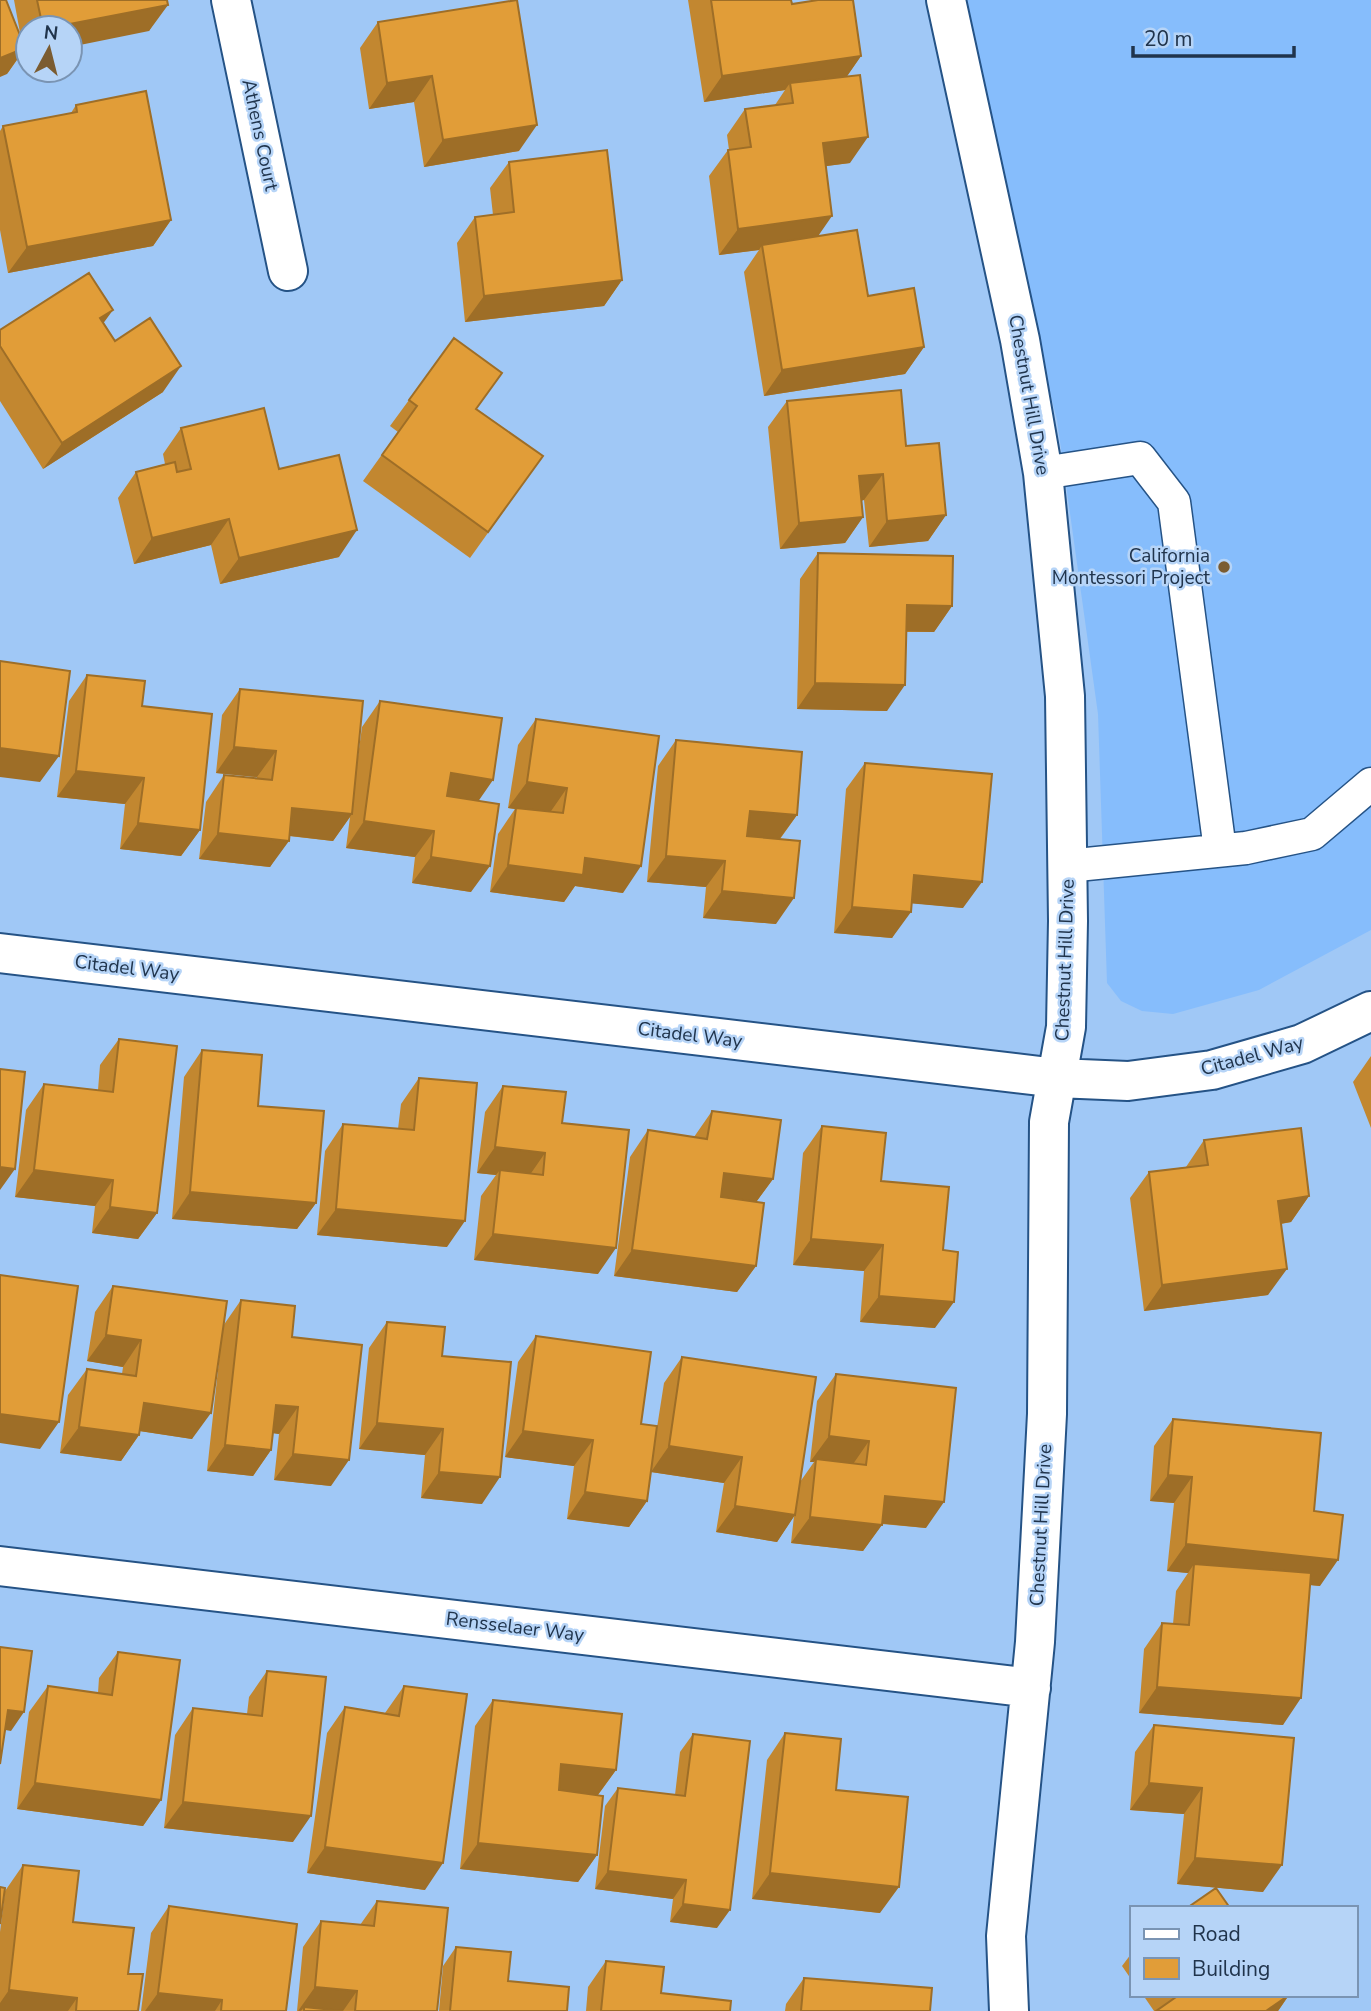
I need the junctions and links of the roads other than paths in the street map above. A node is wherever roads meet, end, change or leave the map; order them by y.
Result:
1 (231, 0) edge
2 (946, 0) edge
3 (288, 271) dead end
4 (1043, 474) junction
5 (1371, 784) edge
6 (1220, 850) junction
7 (1067, 866) junction
8 (0, 953) edge
9 (1371, 1011) edge
10 (1057, 1078) junction
11 (0, 1566) edge
12 (1031, 1688) junction
13 (1009, 2011) edge

1 - 3 street, Athens Court
2 - 4 street, Chestnut Hill Drive
4 - 6 lane
4 - 7 street, Chestnut Hill Drive
5 - 6 lane
6 - 7 lane
7 - 10 street, Chestnut Hill Drive
8 - 10 street, Citadel Way
9 - 10 street, Citadel Way
10 - 12 street, Chestnut Hill Drive
11 - 12 street, Rensselaer Way
12 - 13 street, Chestnut Hill Drive

